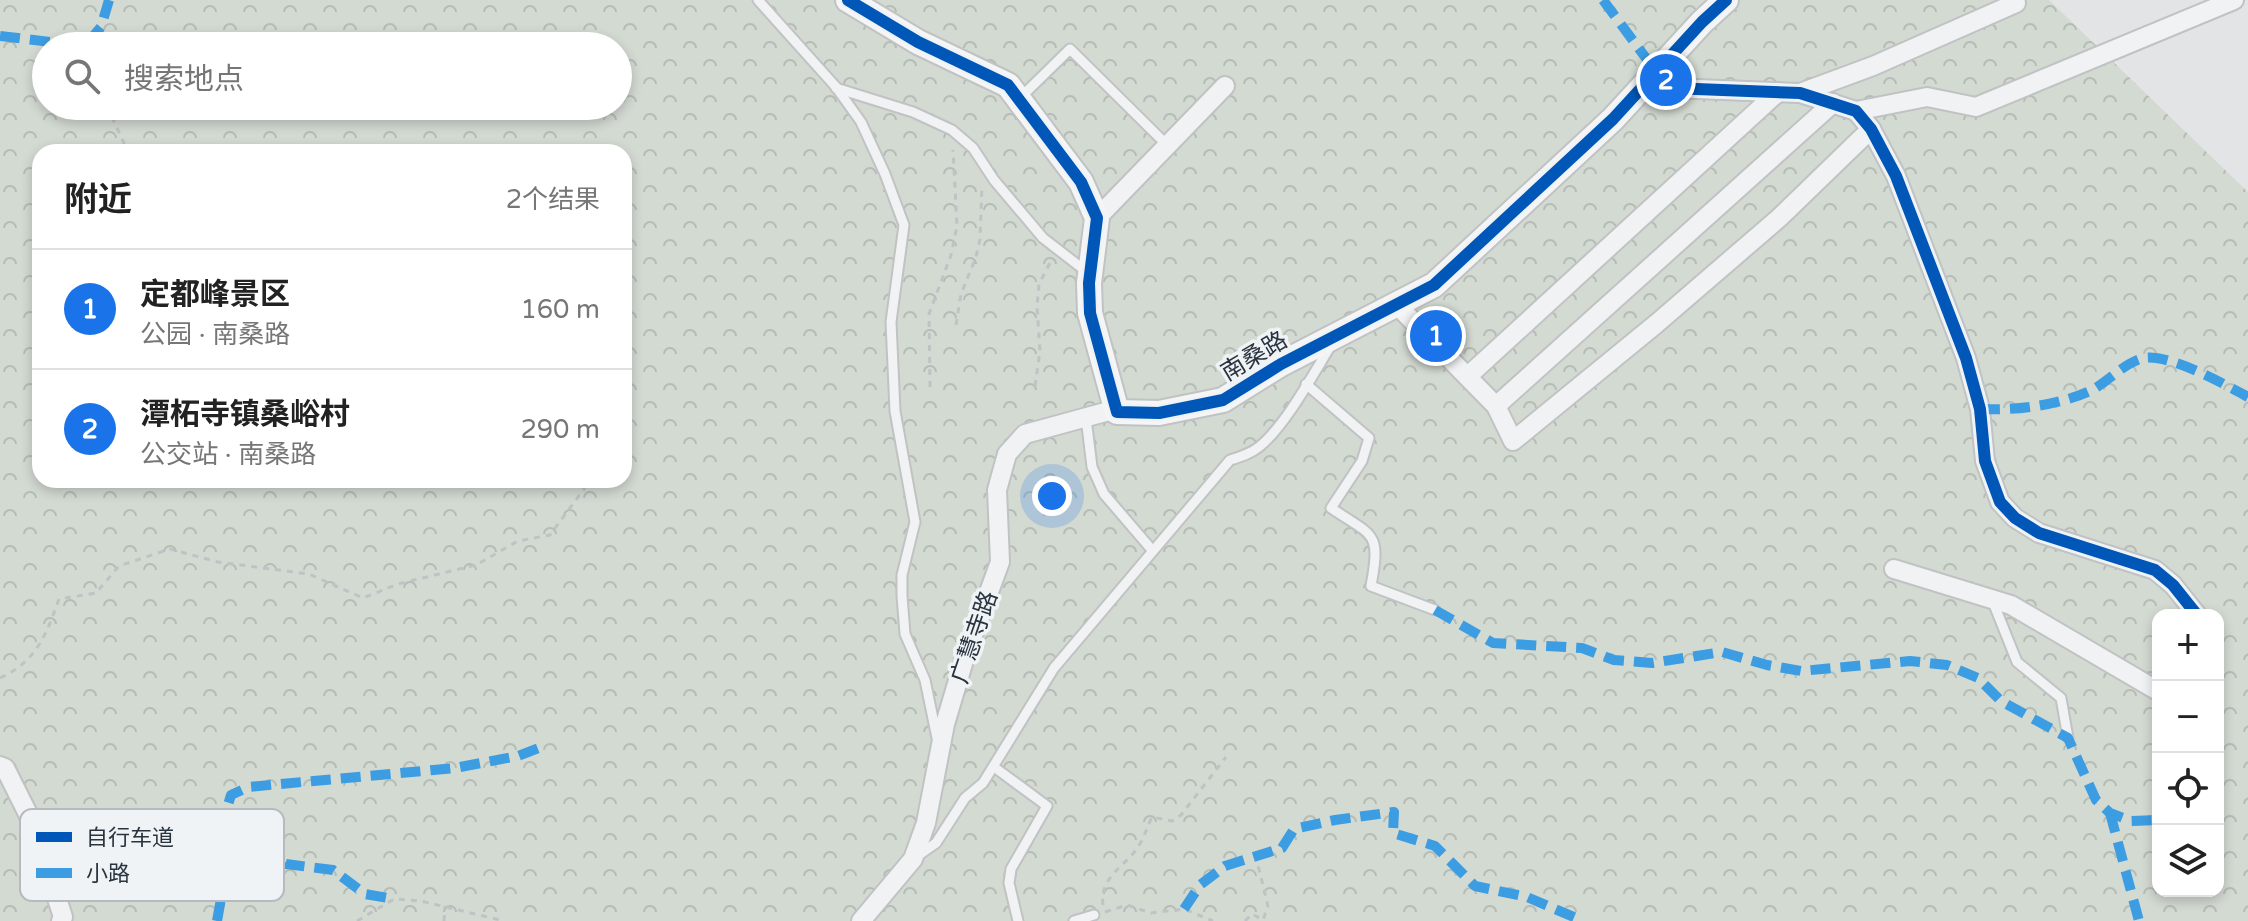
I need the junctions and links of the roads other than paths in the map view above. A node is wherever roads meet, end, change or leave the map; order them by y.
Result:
1 (758, 0) edge
2 (848, 0) edge
3 (1726, 0) edge
4 (2234, 0) edge
5 (2018, 1) edge
6 (1225, 86) dead end
7 (836, 87) junction
8 (1645, 87) junction
9 (1778, 92) junction
10 (1800, 93) junction
11 (1019, 99) junction
12 (1833, 103) junction
13 (1856, 111) junction
14 (1871, 129) junction
15 (1168, 146) junction
16 (1097, 218) junction
17 (1090, 275) junction
18 (1396, 304) junction
19 (1339, 334) junction
20 (1468, 376) junction
21 (1306, 384) junction
22 (1496, 406) junction
23 (1117, 412) junction
24 (1086, 418) junction
25 (1152, 550) junction
26 (1894, 569) dead end
27 (1992, 599) junction
28 (2192, 609) edge
29 (1435, 610) dead end
30 (2152, 687) edge
31 (2068, 738) dead end
32 (939, 753) junction
33 (0, 766) edge
34 (994, 767) junction
35 (26, 809) edge
36 (913, 859) junction
37 (58, 901) edge
38 (1099, 914) road end
39 (61, 921) edge
40 (861, 921) edge
41 (1018, 921) edge
42 (1074, 921) edge

1 - 7 lane
2 - 11 street
3 - 8 street, 南桑路
4 - 13 street
5 - 10 street
6 - 15 street
7 - 17 lane
7 - 32 lane
8 - 9 street
8 - 18 street, 南桑路
9 - 10 street
9 - 20 street
10 - 12 street
11 - 15 lane
11 - 16 street
12 - 13 street
12 - 22 street
13 - 14 street
14 - 22 street
14 - 28 street
15 - 16 street
16 - 17 street
17 - 23 street
18 - 19 street, 南桑路
18 - 20 street
19 - 21 lane
19 - 23 street, 南桑路
20 - 22 street
21 - 25 lane
21 - 29 lane
23 - 24 street, 广慧寺路
24 - 25 lane
24 - 32 street, 广慧寺路
25 - 34 lane
26 - 27 street
27 - 30 street
27 - 31 lane
32 - 36 street, 广慧寺路
33 - 35 street
34 - 36 lane
34 - 41 lane
36 - 40 street, 广慧寺路
37 - 39 street
38 - 42 lane

